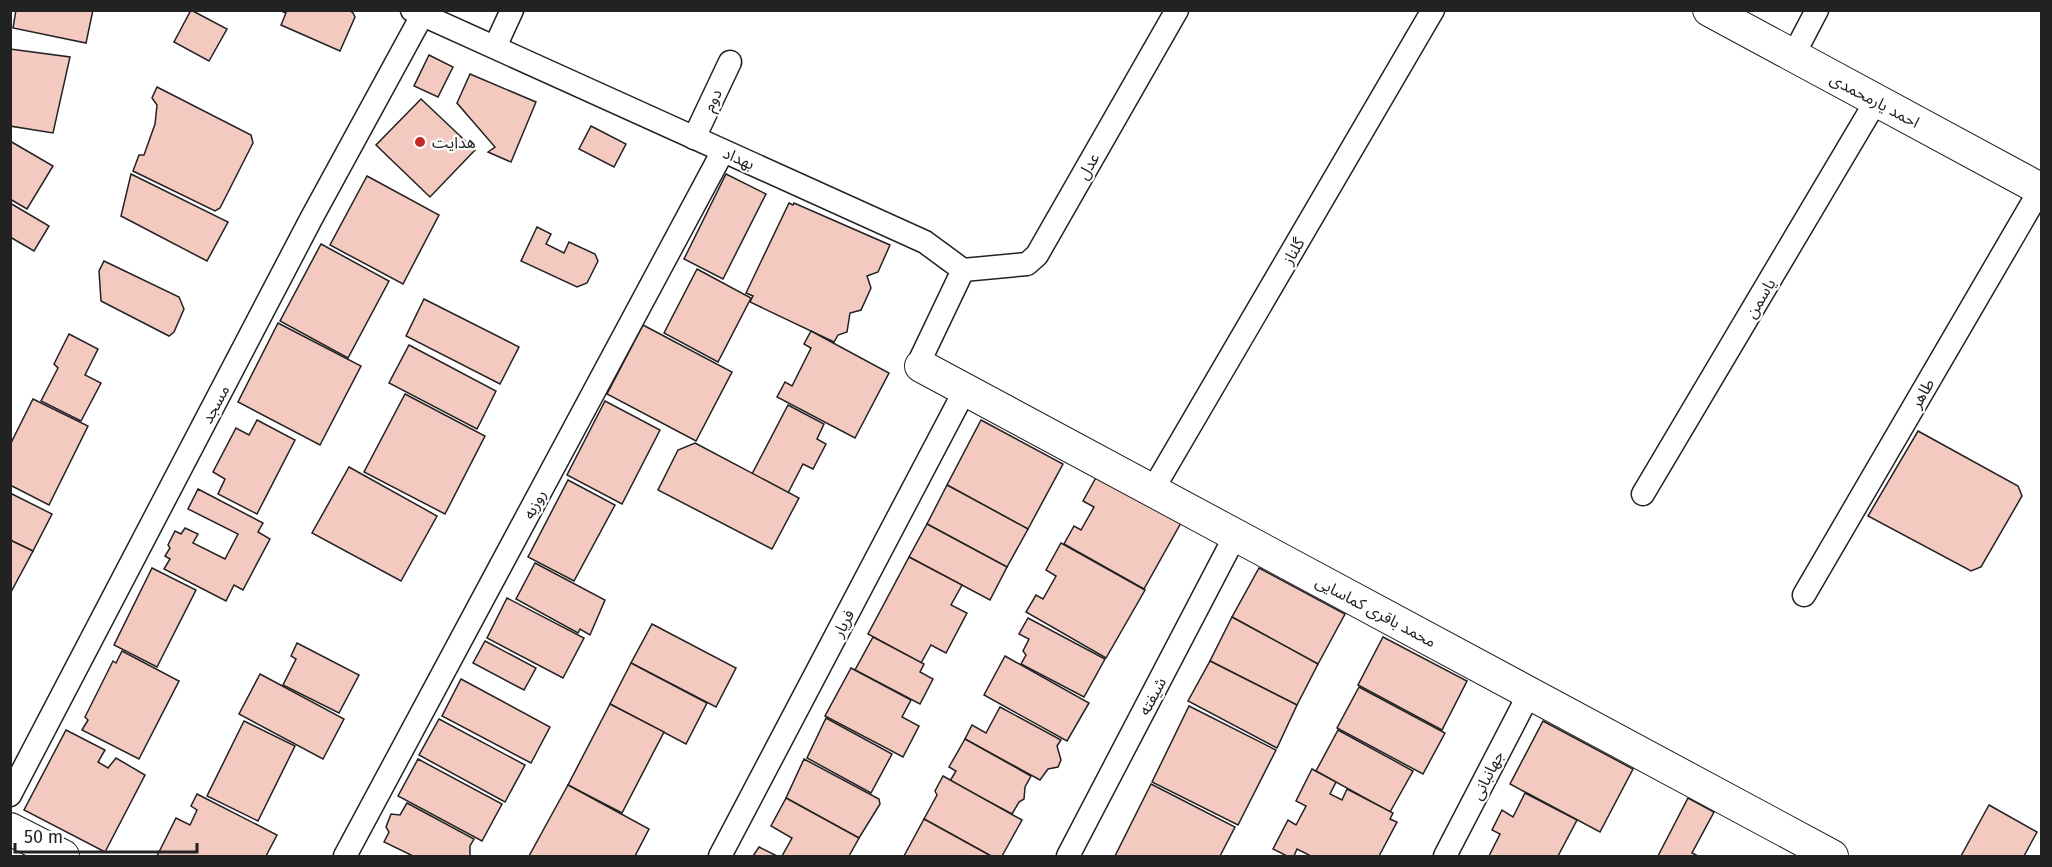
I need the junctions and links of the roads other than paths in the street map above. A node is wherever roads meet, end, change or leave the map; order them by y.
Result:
1 (512, 10) edge
2 (1177, 10) edge
3 (1433, 10) edge
4 (1709, 10) edge
5 (1817, 10) edge
6 (420, 12) edge
7 (495, 47) junction
8 (1793, 56) junction
9 (730, 62) dead end
10 (1876, 101) junction
11 (694, 138) junction
12 (723, 151) junction
13 (2041, 190) edge
14 (963, 270) junction
15 (921, 366) joint
16 (965, 390) junction
17 (1152, 491) junction
18 (1644, 494) dead end
19 (1235, 536) junction
20 (1804, 595) dead end
21 (1529, 694) junction
22 (10, 795) edge
23 (10, 829) edge
24 (63, 856) edge
25 (345, 856) edge
26 (720, 856) edge
27 (1068, 856) edge
28 (1445, 856) edge
29 (1832, 856) edge

1 - 7 street
2 - 14 street, عدل
3 - 17 street, گلناز
4 - 8 street, احمد یارمحمدی
5 - 8 street
6 - 7 street, بهداد
6 - 22 street, مسجد
7 - 11 street, بهداد
8 - 10 street, احمد یارمحمدی
9 - 11 street, دوم
10 - 13 street, احمد یارمحمدی
10 - 18 street, یاسمن
11 - 12 street, بهداد
12 - 14 street, بهداد
12 - 25 street, روزبه
13 - 20 street, طاهر
14 - 15 street
15 - 16 street, محمد باقری کماسایی
16 - 17 street, محمد باقری کماسایی
16 - 26 street, فریار
17 - 19 street, محمد باقری کماسایی
19 - 21 street, محمد باقری کماسایی
19 - 27 street, شیفته
21 - 28 street, جهانبانی
21 - 29 street, محمد باقری کماسایی
23 - 24 street

